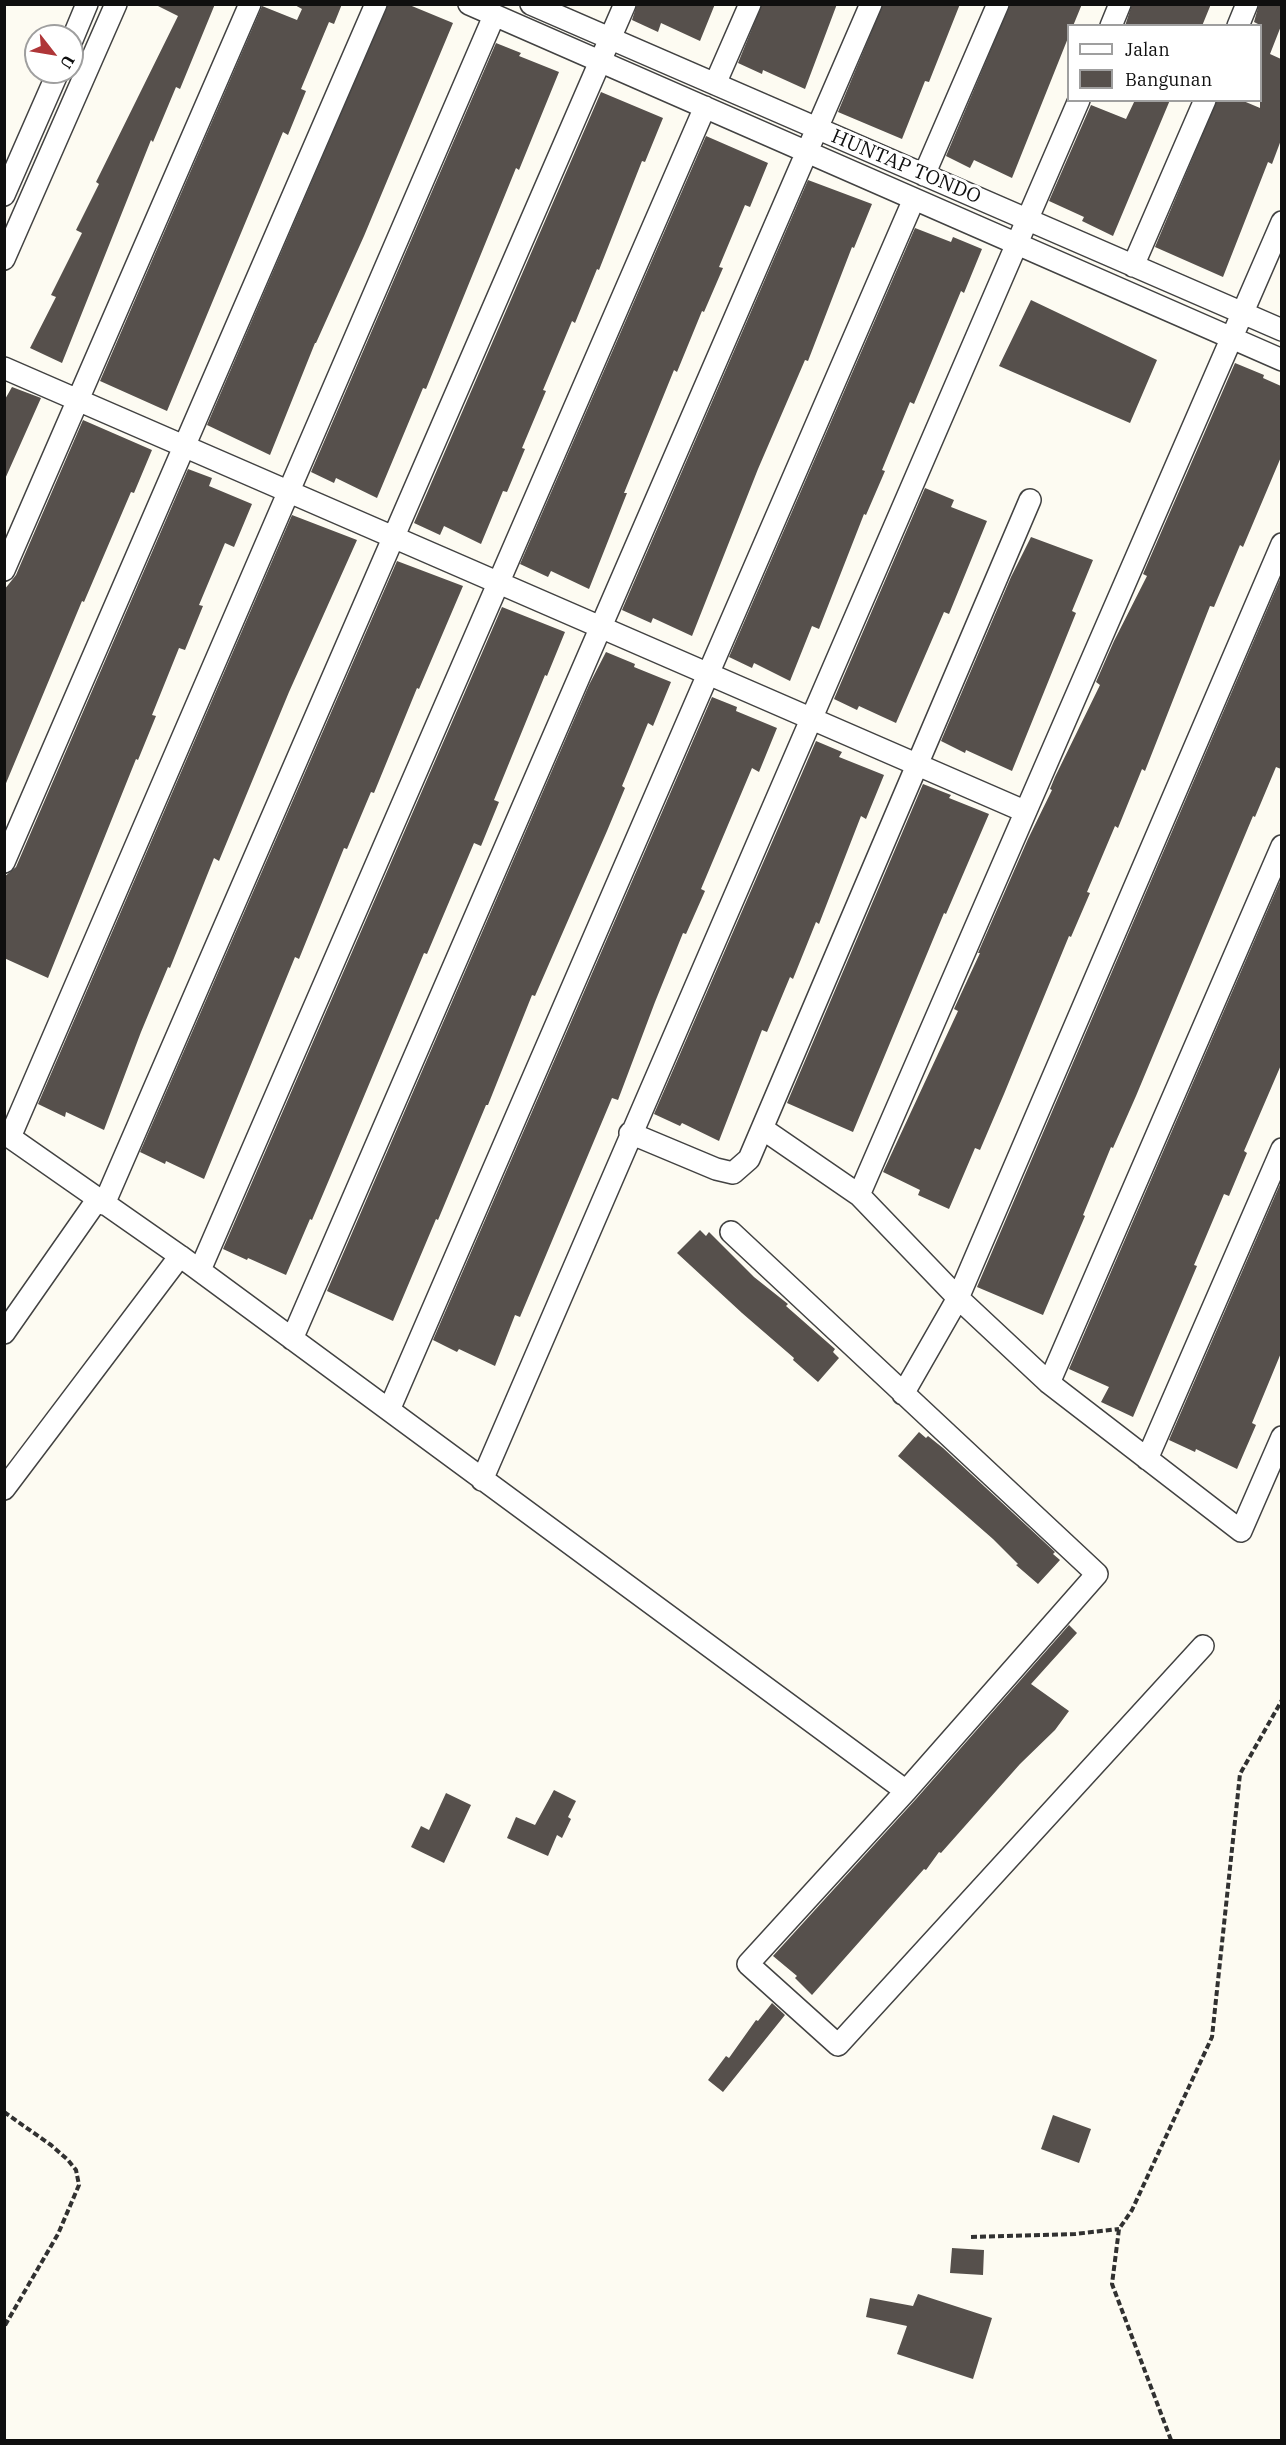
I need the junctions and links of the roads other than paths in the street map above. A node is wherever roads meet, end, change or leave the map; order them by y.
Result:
1 (87, 4) edge
2 (116, 4) edge
3 (250, 4) edge
4 (376, 4) edge
5 (469, 4) edge
6 (531, 4) edge
7 (625, 4) edge
8 (750, 4) edge
9 (871, 4) edge
10 (998, 4) edge
11 (1120, 4) edge
12 (1247, 4) edge
13 (494, 16) junction
14 (79, 24) edge
15 (1112, 24) edge
16 (1239, 24) edge
17 (610, 39) junction
18 (600, 62) junction
19 (53, 84) edge
20 (715, 84) junction
21 (1078, 102) edge
22 (1204, 102) edge
23 (705, 107) junction
24 (817, 129) junction
25 (807, 152) junction
26 (924, 175) junction
27 (4, 195) edge
28 (914, 199) junction
29 (1027, 220) junction
30 (1281, 222) edge
31 (1017, 244) junction
32 (4, 259) edge
33 (1133, 266) junction
34 (1242, 313) junction
35 (1281, 330) edge
36 (1231, 338) junction
37 (1281, 360) edge
38 (4, 368) edge
39 (78, 400) junction
40 (184, 446) junction
41 (289, 491) junction
42 (1030, 500) dead end
43 (393, 537) junction
44 (1281, 544) edge
45 (4, 570) edge
46 (498, 582) junction
47 (601, 627) junction
48 (708, 673) junction
49 (811, 718) junction
50 (917, 764) junction
51 (1024, 811) junction
52 (1281, 846) edge
53 (4, 862) edge
54 (763, 1129) junction
55 (630, 1133) junction
56 (7, 1135) edge
57 (1281, 1149) edge
58 (859, 1195) junction
59 (100, 1202) junction
60 (731, 1232) dead end
61 (180, 1256) junction
62 (200, 1270) junction
63 (958, 1298) junction
64 (4, 1333) edge
65 (292, 1339) junction
66 (1049, 1383) junction
67 (903, 1394) junction
68 (389, 1410) junction
69 (1281, 1437) edge
70 (1147, 1459) junction
71 (482, 1480) junction
72 (4, 1490) edge
73 (1203, 1646) dead end
74 (906, 1791) junction

1 - 14 street
2 - 32 street
3 - 39 street
4 - 40 street
5 - 13 street
6 - 17 street, HUNTAP TONDO
7 - 17 street
8 - 20 street
9 - 24 street
10 - 26 street
11 - 15 street
12 - 16 street
13 - 18 street
13 - 41 street
17 - 18 street
17 - 20 street, HUNTAP TONDO
18 - 23 street
18 - 43 street
19 - 27 street
20 - 24 street, HUNTAP TONDO
21 - 29 street
22 - 33 street
23 - 25 street
23 - 46 street
24 - 25 street
24 - 26 street, HUNTAP TONDO
25 - 28 street
25 - 47 street
26 - 29 street, HUNTAP TONDO
28 - 31 street
28 - 48 street
29 - 31 street
29 - 33 street, HUNTAP TONDO
30 - 34 street
31 - 36 street
31 - 49 street
33 - 34 street, HUNTAP TONDO
34 - 35 street, HUNTAP TONDO
34 - 36 street
36 - 37 street
36 - 51 street
38 - 39 street
39 - 40 street
39 - 45 street
40 - 41 street
40 - 53 street
41 - 43 street
41 - 56 street
42 - 50 street
43 - 46 street
43 - 59 street
44 - 63 street
46 - 47 street
46 - 62 street
47 - 48 street
47 - 65 street
48 - 49 street
48 - 68 street
49 - 50 street
49 - 55 street
50 - 51 street
50 - 54 street
51 - 58 street
52 - 66 street
54 - 55 street
54 - 58 street
55 - 71 street
56 - 59 street
57 - 70 street
58 - 63 street
59 - 61 street
59 - 64 street
60 - 67 street
61 - 62 street
61 - 72 street
62 - 65 street
63 - 66 street
63 - 67 street
65 - 68 street
66 - 70 street
67 - 74 street
68 - 71 street
69 - 70 street
71 - 74 street
73 - 74 street

